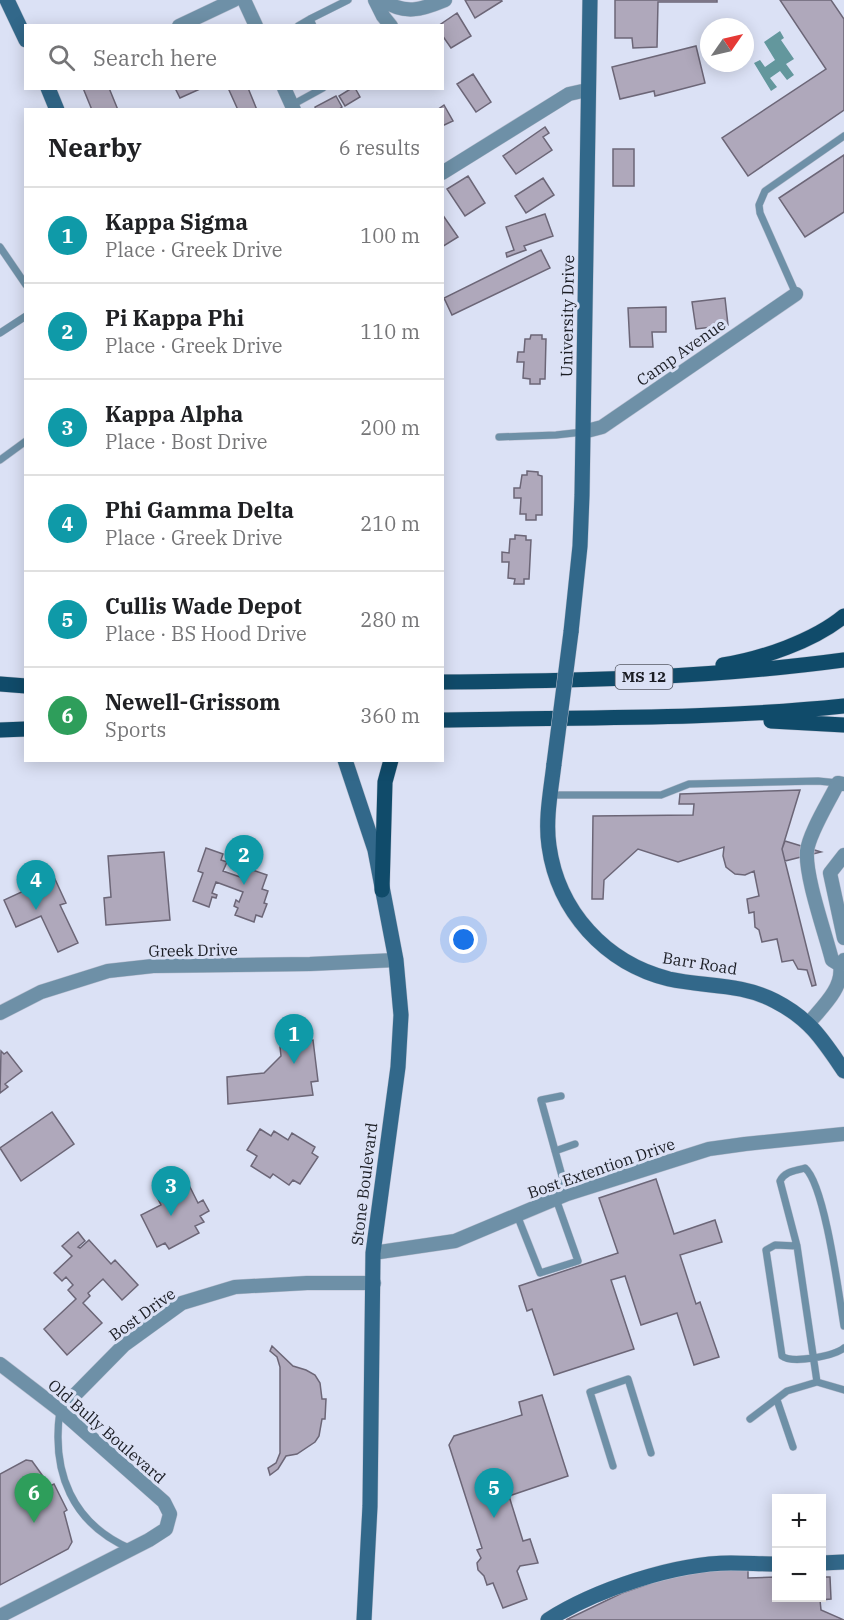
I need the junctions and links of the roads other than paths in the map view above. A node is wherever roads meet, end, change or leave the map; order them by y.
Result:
1 (7, 0) edge
2 (234, 0) edge
3 (244, 0) edge
4 (348, 0) edge
5 (375, 0) edge
6 (382, 0) edge
7 (445, 0) edge
8 (590, 0) edge
9 (312, 22) edge
10 (183, 24) edge
11 (255, 24) edge
12 (389, 24) edge
13 (24, 36) edge
14 (49, 90) edge
15 (285, 90) edge
16 (319, 90) edge
17 (587, 90) junction
18 (293, 107) edge
19 (56, 108) edge
20 (844, 136) edge
21 (444, 172) edge
22 (0, 247) edge
23 (24, 282) edge
24 (796, 294) joint
25 (24, 317) edge
26 (0, 333) edge
27 (583, 432) junction
28 (499, 437) dead end
29 (24, 442) edge
30 (0, 460) edge
31 (844, 616) edge
32 (571, 632) joint
33 (844, 660) edge
34 (648, 677) junction
35 (444, 682) edge
36 (0, 684) edge
37 (24, 686) edge
38 (844, 706) edge
39 (693, 717) junction
40 (444, 720) edge
41 (459, 720) junction
42 (844, 725) edge
43 (444, 726) edge
44 (24, 729) edge
45 (0, 730) edge
46 (346, 762) edge
47 (391, 762) edge
48 (841, 784) edge
49 (550, 795) junction
50 (844, 855) edge
51 (830, 873) junction
52 (809, 876) junction
53 (382, 890) junction
54 (844, 938) edge
55 (396, 960) junction
56 (842, 962) edge
57 (0, 1013) edge
58 (808, 1024) junction
59 (844, 1071) edge
60 (561, 1096) dead end
61 (844, 1134) edge
62 (575, 1144) dead end
63 (555, 1151) junction
64 (562, 1197) junction
65 (517, 1215) junction
66 (797, 1246) junction
67 (373, 1253) junction
68 (374, 1283) junction
69 (844, 1326) edge
70 (844, 1347) edge
71 (814, 1357) junction
72 (0, 1364) edge
73 (817, 1382) junction
74 (844, 1390) edge
75 (777, 1400) junction
76 (60, 1410) junction
77 (750, 1419) dead end
78 (793, 1447) dead end
79 (651, 1453) dead end
80 (613, 1466) dead end
81 (131, 1549) junction
82 (844, 1562) edge
83 (826, 1563) edge
84 (772, 1564) edge
85 (0, 1616) edge
86 (364, 1620) edge
87 (548, 1620) edge

1 - 13 street
2 - 10 street
3 - 11 street
4 - 9 lane
5 - 12 street
6 - 7 street
8 - 17 street, University Drive
14 - 19 street
15 - 18 street
16 - 18 lane
17 - 21 street
17 - 27 street, University Drive
20 - 24 lane
22 - 23 lane
24 - 27 street, Camp Avenue
25 - 26 lane
27 - 28 lane
27 - 32 street, University Drive
29 - 30 lane
31 - 34 main road
32 - 49 street, Barr Road, bridge
33 - 34 main road, MS 12
34 - 35 main road, MS 12
36 - 37 main road
38 - 39 main road
39 - 41 main road
39 - 42 main road
40 - 41 main road
41 - 43 main road
44 - 45 main road
46 - 53 street, Stone Boulevard
47 - 53 main road
48 - 49 lane
48 - 52 street
49 - 58 street, Barr Road
50 - 51 street
51 - 52 street
51 - 54 street
52 - 56 street
53 - 55 street, Stone Boulevard
55 - 57 street, Greek Drive
55 - 67 street, Stone Boulevard
56 - 58 street
58 - 59 street, Barr Road
60 - 63 lane
61 - 64 street, Bost Extention Drive
62 - 63 lane
63 - 64 lane
64 - 65 street, Bost Extention Drive
64 - 65 lane
65 - 67 street, Bost Extention Drive
66 - 69 lane
66 - 71 lane
66 - 71 lane
67 - 68 street, Stone Boulevard
68 - 76 street, Bost Drive
68 - 86 street, Stone Boulevard
70 - 71 lane
71 - 73 lane
72 - 76 street, Old Bully Boulevard
73 - 74 lane
73 - 75 lane
75 - 77 lane
75 - 78 lane
76 - 81 lane
76 - 81 street, Old Bully Boulevard
79 - 80 lane
81 - 85 street, Old Bully Boulevard
82 - 83 street
84 - 87 street

